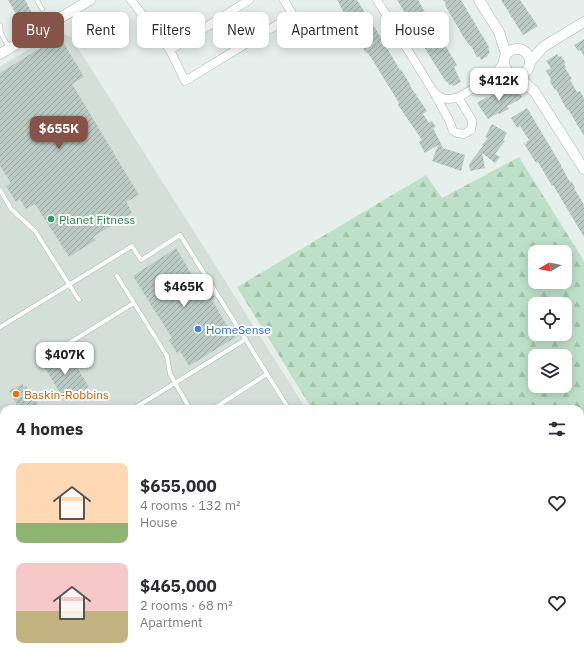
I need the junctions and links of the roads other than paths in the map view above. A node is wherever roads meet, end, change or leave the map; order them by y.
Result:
1 (37, 0) edge
2 (90, 0) edge
3 (131, 0) edge
4 (249, 0) edge
5 (284, 0) edge
6 (377, 0) edge
7 (479, 0) edge
8 (42, 9) dead end
9 (584, 22) edge
10 (0, 25) edge
11 (499, 32) junction
12 (0, 33) edge
13 (543, 47) junction
14 (9, 48) junction
15 (521, 49) junction
16 (170, 50) junction
17 (0, 54) edge
18 (505, 58) junction
19 (530, 65) junction
20 (514, 74) junction
21 (492, 76) junction
22 (534, 91) junction
23 (435, 94) junction
24 (458, 97) junction
25 (584, 169) edge
26 (0, 190) edge
27 (117, 276) dead end
28 (69, 284) junction
29 (79, 300) dead end
30 (134, 304) junction
31 (0, 327) edge
32 (246, 339) junction
33 (69, 344) dead end
34 (267, 374) junction
35 (175, 383) junction
36 (139, 405) edge
37 (188, 405) edge
38 (219, 405) edge
39 (286, 405) edge

1 - 8 lane
2 - 14 street
3 - 16 street
4 - 16 street
5 - 16 street
6 - 23 street
7 - 11 street
9 - 13 street
10 - 12 lane
11 - 15 street
11 - 18 street
12 - 14 lane
13 - 15 street
13 - 19 street
14 - 17 street
15 - 18 street
15 - 19 street
18 - 20 street
18 - 21 street
19 - 20 street
19 - 22 street
20 - 21 street
20 - 22 street
21 - 24 street
22 - 25 street
23 - 24 street
23 - 24 street
26 - 28 lane
27 - 30 lane
28 - 29 lane
28 - 31 lane
28 - 32 lane
30 - 33 lane
30 - 35 lane
32 - 34 lane
32 - 35 lane
34 - 38 lane
34 - 39 lane
35 - 36 lane
35 - 37 lane

